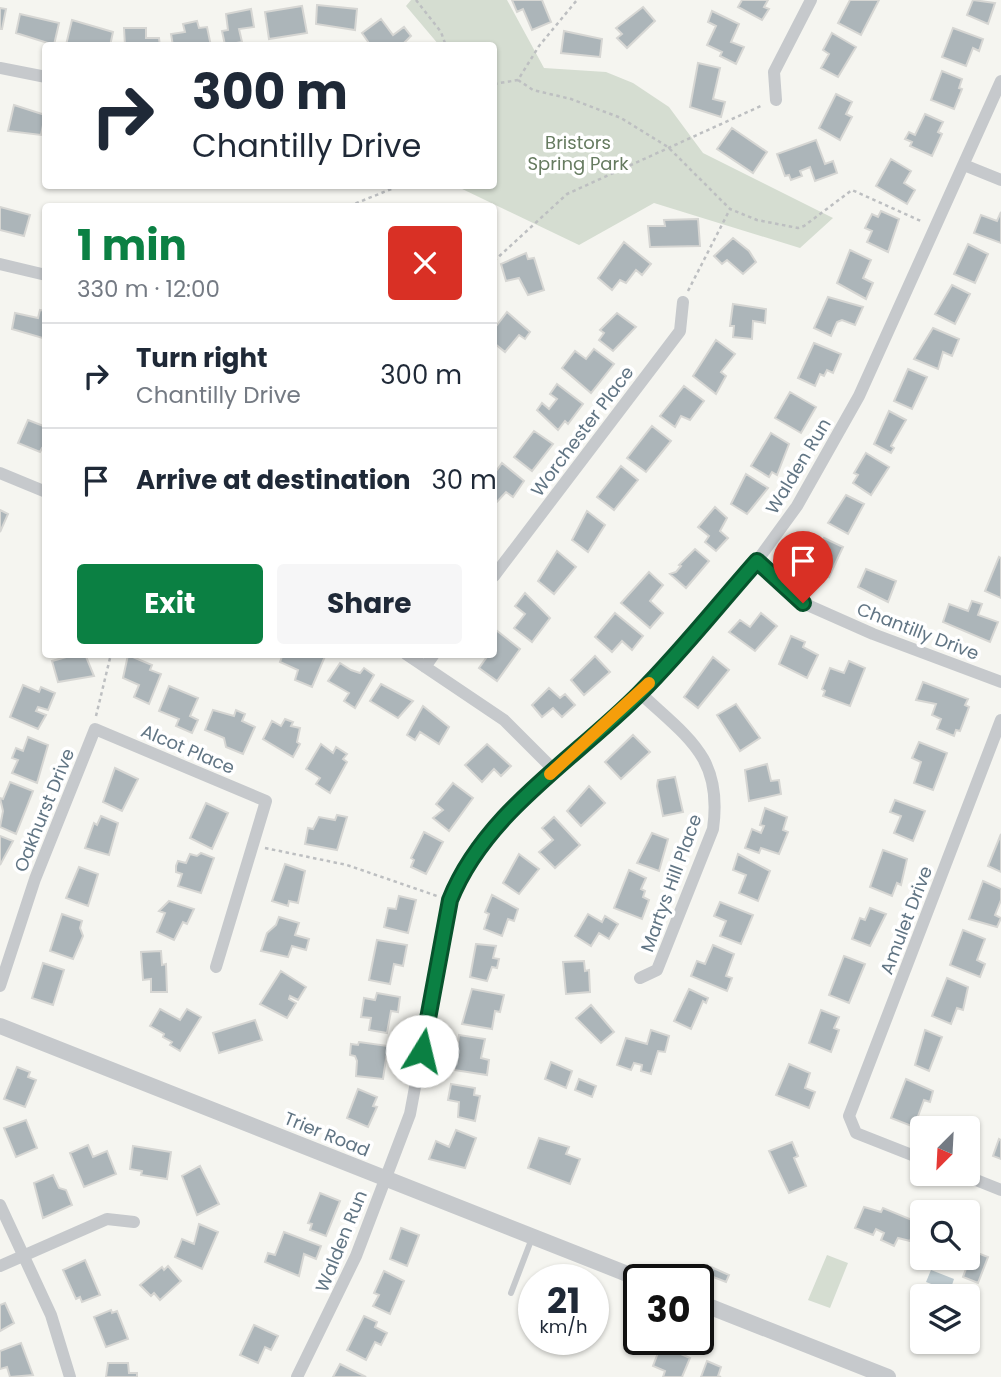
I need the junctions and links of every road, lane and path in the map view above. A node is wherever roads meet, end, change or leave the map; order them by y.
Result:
1 (416, 0) edge
2 (577, 0) edge
3 (811, 0) edge
4 (445, 42) edge
5 (0, 68) edge
6 (42, 76) edge
7 (517, 80) junction
8 (1001, 81) edge
9 (497, 83) edge
10 (776, 100) joint
11 (668, 147) junction
12 (964, 165) junction
13 (1001, 180) edge
14 (392, 189) edge
15 (356, 203) edge
16 (730, 209) junction
17 (936, 228) junction
18 (497, 258) edge
19 (0, 264) edge
20 (42, 274) edge
21 (683, 302) joint
22 (0, 473) edge
23 (42, 490) edge
24 (757, 561) junction
25 (497, 572) edge
26 (110, 658) edge
27 (412, 658) edge
28 (431, 658) edge
29 (425, 667) junction
30 (1001, 682) edge
31 (640, 693) junction
32 (1001, 720) edge
33 (95, 729) junction
34 (554, 770) junction
35 (252, 845) junction
36 (450, 900) junction
37 (216, 967) dead end
38 (640, 978) dead end
39 (0, 986) edge
40 (0, 1026) edge
41 (910, 1154) edge
42 (385, 1178) junction
43 (980, 1182) edge
44 (1001, 1190) edge
45 (0, 1205) edge
46 (134, 1222) dead end
47 (533, 1237) junction
48 (22, 1255) junction
49 (0, 1266) edge
50 (623, 1272) edge
51 (511, 1293) dead end
52 (714, 1308) edge
53 (70, 1377) edge
54 (297, 1377) edge
55 (888, 1377) edge

1 - 4 path
2 - 7 path
3 - 10 street
5 - 6 street
7 - 9 path
7 - 11 path
8 - 12 street, Walden Run
10 - 11 path
11 - 16 path
11 - 18 path
12 - 13 street
12 - 17 street, Walden Run
14 - 15 path
16 - 17 path
16 - 21 path
17 - 24 street, Walden Run
19 - 20 street
21 - 25 street, Worchester Place
22 - 23 street
24 - 30 street, Chantilly Drive
24 - 31 street, Walden Run
26 - 33 path
27 - 29 street
28 - 29 street
29 - 34 street
31 - 34 street, Walden Run
31 - 38 street, Martys Hill Place
32 - 41 street, Amulet Drive
33 - 35 street, Alcot Place
33 - 39 street, Oakhurst Drive
34 - 36 street, Walden Run
35 - 36 path
35 - 37 street
36 - 42 street, Walden Run
40 - 42 street, Trier Road
42 - 47 street, Trier Road
42 - 54 street, Walden Run
43 - 44 street
45 - 48 street
46 - 48 street
47 - 50 street, Trier Road
47 - 51 lane
48 - 49 street
48 - 53 street
52 - 55 street

